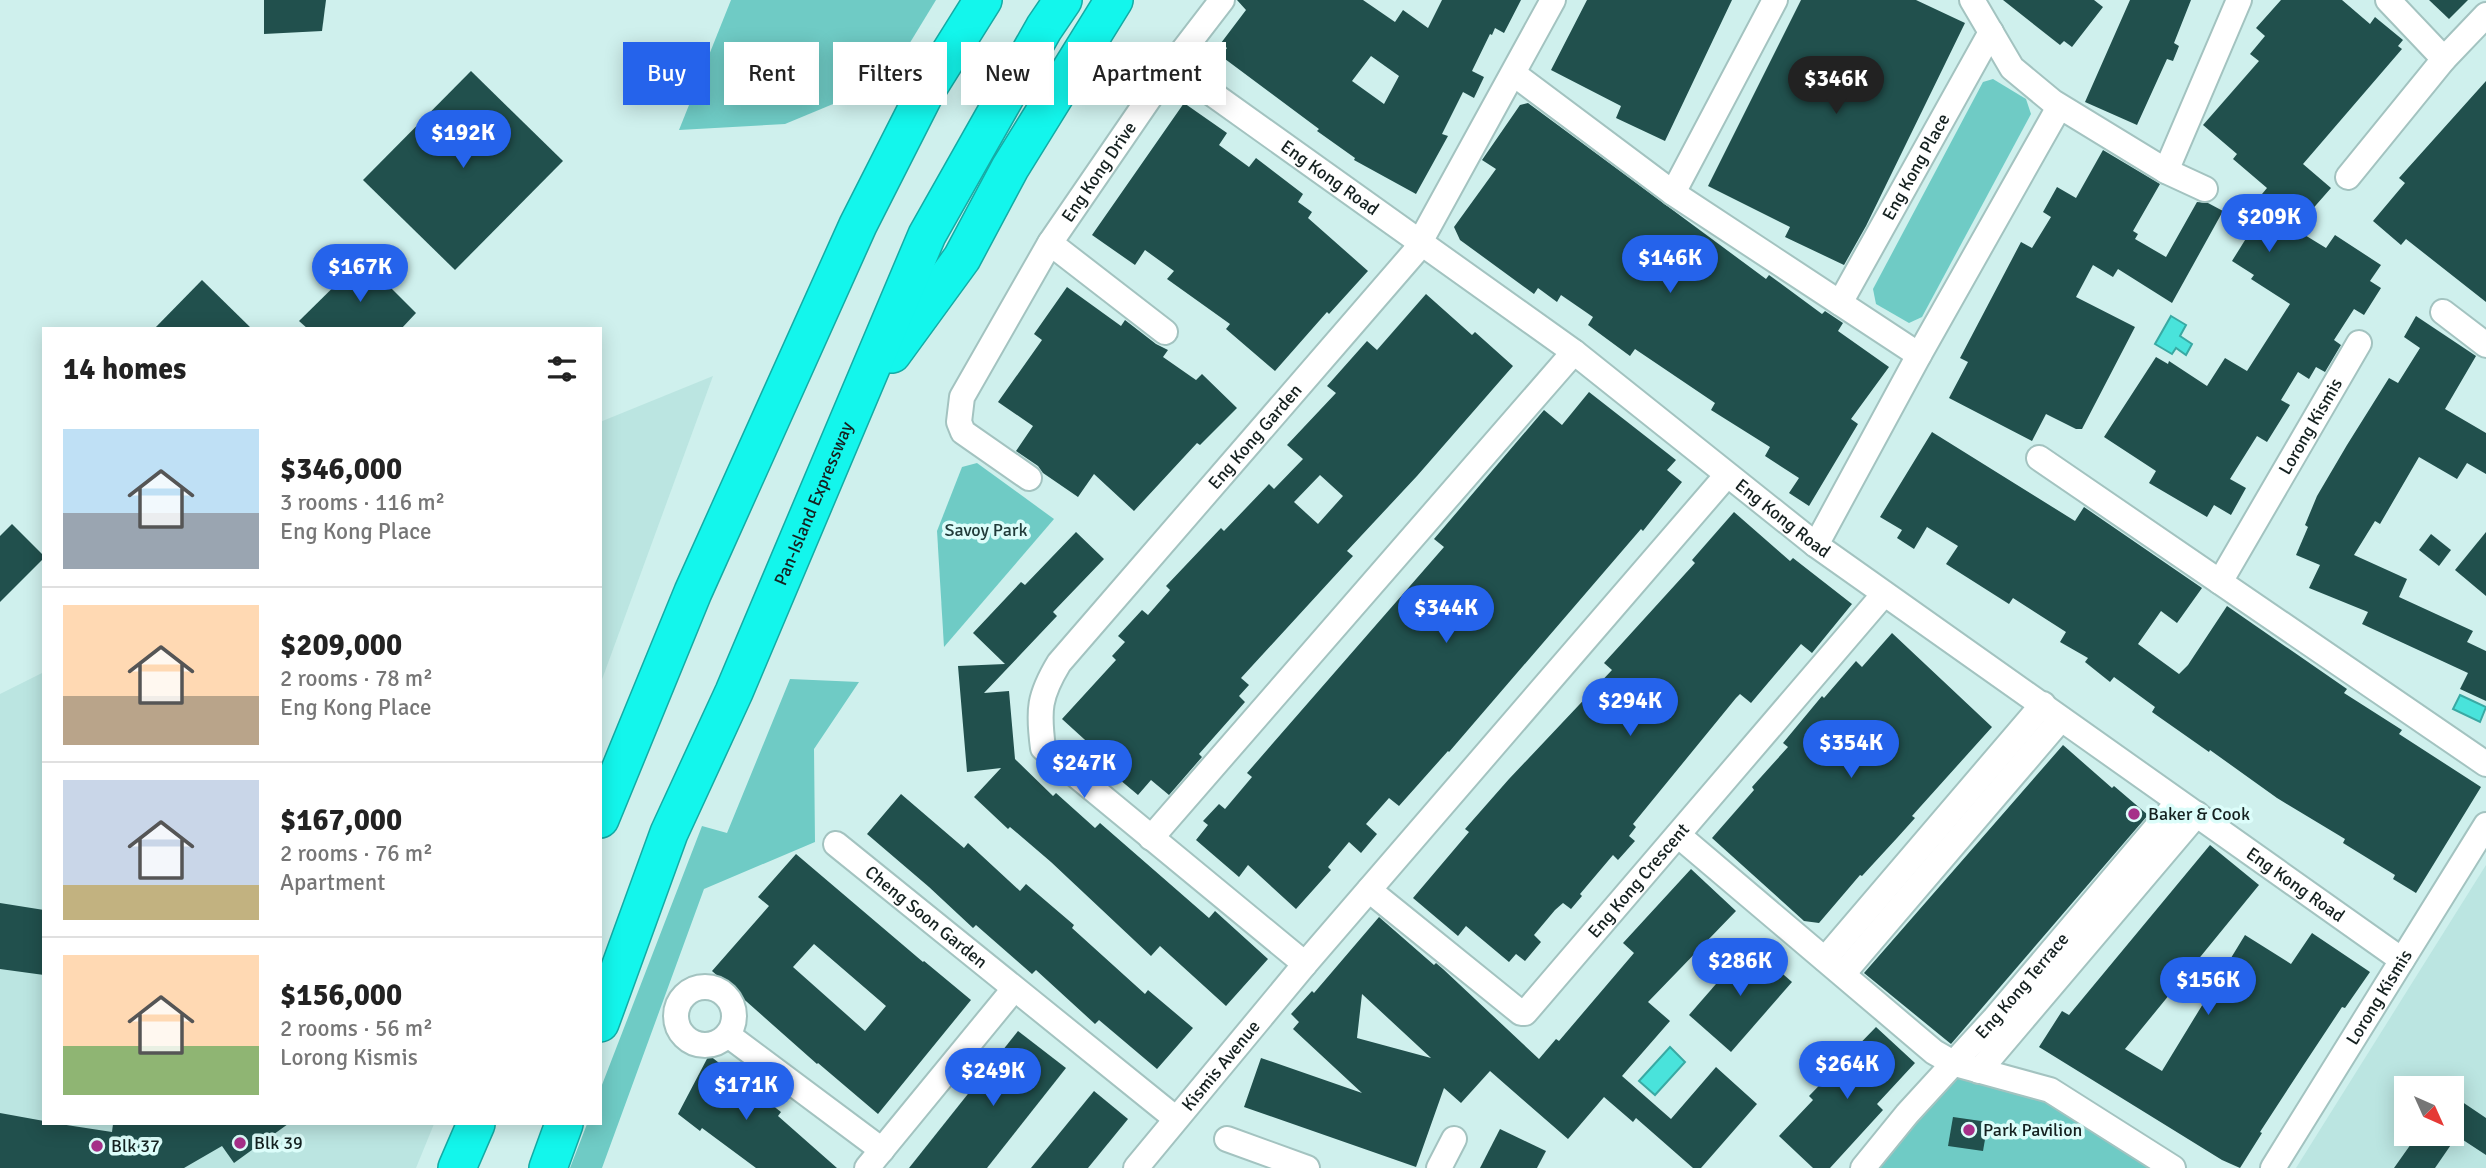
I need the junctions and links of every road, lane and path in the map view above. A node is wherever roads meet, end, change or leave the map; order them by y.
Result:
1 (983, 0) edge
2 (1063, 0) edge
3 (1114, 0) edge
4 (1222, 0) edge
5 (1553, 0) edge
6 (1775, 0) edge
7 (1972, 0) edge
8 (2239, 0) edge
9 (2388, 0) edge
10 (2486, 15) edge
11 (1991, 32) junction
12 (1190, 42) edge
13 (2444, 58) junction
14 (1514, 74) junction
15 (1226, 103) edge
16 (1145, 105) edge
17 (2059, 107) junction
18 (2166, 171) junction
19 (2348, 177) dead end
20 (2205, 190) dead end
21 (1673, 193) junction
22 (1421, 242) junction
23 (1050, 243) junction
24 (1840, 303) junction
25 (2443, 312) dead end
26 (1165, 332) dead end
27 (2359, 343) dead end
28 (2486, 345) edge
29 (1574, 352) junction
30 (1919, 355) junction
31 (856, 402) junction
32 (2039, 458) dead end
33 (1727, 475) junction
34 (1029, 478) dead end
35 (1816, 545) junction
36 (2220, 582) junction
37 (1884, 594) junction
38 (2052, 711) junction
39 (2486, 764) edge
40 (2187, 808) junction
41 (602, 814) edge
42 (2486, 825) edge
43 (1678, 835) junction
44 (1151, 838) junction
45 (835, 844) dead end
46 (1369, 890) junction
47 (2402, 960) junction
48 (1305, 964) junction
49 (1834, 967) junction
50 (1014, 989) junction
51 (602, 1017) edge
52 (729, 1035) dead end
53 (1955, 1064) junction
54 (1979, 1071) junction
55 (1175, 1118) junction
56 (476, 1125) edge
57 (564, 1125) edge
58 (1227, 1139) dead end
59 (1454, 1139) dead end
60 (875, 1159) edge
61 (457, 1168) edge
62 (548, 1168) edge
63 (1136, 1168) edge
64 (1307, 1168) edge
65 (1439, 1168) edge
66 (1863, 1168) edge
67 (2173, 1168) edge
68 (2273, 1168) edge

1 - 41 highway
2 - 31 highway, Pan-Island Expressway
3 - 31 highway
4 - 12 street, Eng Kong Drive
5 - 14 street, Eng Kong Garden
6 - 21 street
7 - 11 street
8 - 18 street
9 - 13 street
10 - 13 street
11 - 17 street
11 - 24 street, Eng Kong Place
13 - 19 street
14 - 21 street
14 - 22 street, Eng Kong Garden
15 - 22 street, Eng Kong Road
16 - 23 street, Eng Kong Drive
17 - 18 street
17 - 30 street
18 - 20 street
21 - 24 street
22 - 29 street, Eng Kong Road
22 - 44 street, Eng Kong Garden
23 - 26 street
23 - 34 street, Eng Kong Drive
24 - 30 street
25 - 28 street
27 - 36 street, Lorong Kismis
29 - 33 street, Eng Kong Road
29 - 44 street
30 - 35 street
31 - 51 highway, Pan-Island Expressway
32 - 36 street
33 - 35 street, Eng Kong Road
33 - 46 street
35 - 37 street, Eng Kong Road
36 - 39 street
37 - 38 street, Eng Kong Road
37 - 43 street, Eng Kong Crescent
38 - 40 street, Eng Kong Road
38 - 49 street
40 - 47 street, Eng Kong Road
40 - 53 street, Eng Kong Terrace
40 - 54 street, Eng Kong Terrace
42 - 47 street, Lorong Kismis
43 - 46 street, Eng Kong Crescent
43 - 49 street
44 - 48 street, Eng Kong Garden
45 - 50 street, Cheng Soon Garden
46 - 48 street
47 - 68 street, Lorong Kismis
48 - 55 street, Kismis Avenue
49 - 53 street
50 - 55 street, Cheng Soon Garden
50 - 60 street
52 - 60 street
53 - 54 street
53 - 66 street, Eng Kong Terrace
54 - 67 street
55 - 63 street, Kismis Avenue
56 - 61 highway
57 - 62 highway
58 - 64 street
59 - 65 street

